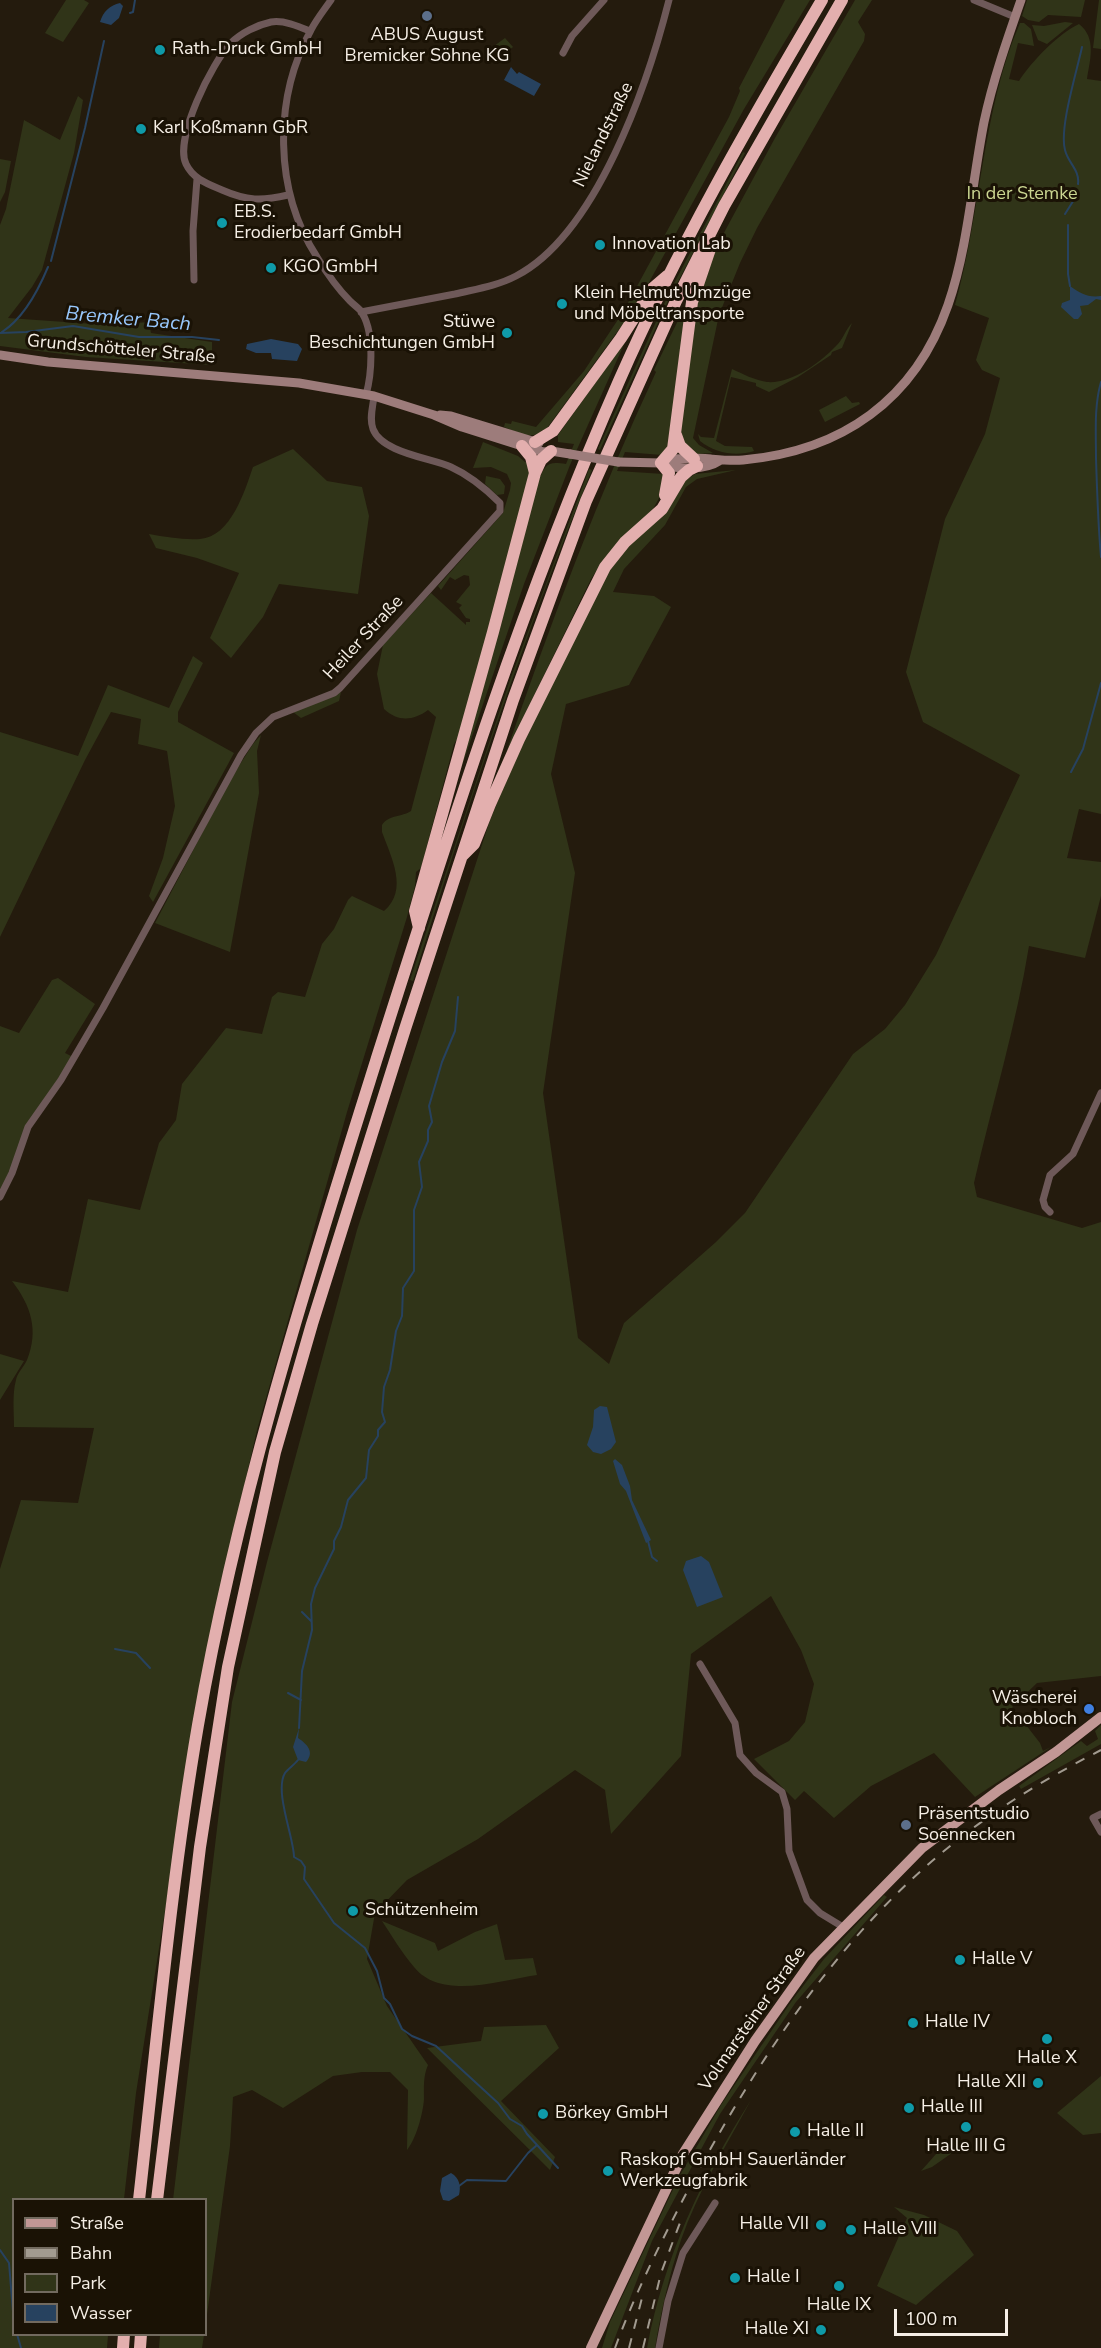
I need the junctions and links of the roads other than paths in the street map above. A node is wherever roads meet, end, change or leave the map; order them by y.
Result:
1 (331, 0) edge
2 (604, 0) edge
3 (669, 0) edge
4 (822, 0) edge
5 (842, 0) edge
6 (974, 0) edge
7 (1020, 0) edge
8 (1015, 17) junction
9 (310, 31) junction
10 (563, 52) dead end
11 (197, 179) junction
12 (288, 195) junction
13 (724, 206) junction
14 (670, 273) junction
15 (194, 280) dead end
16 (362, 312) junction
17 (0, 355) edge
18 (370, 396) junction
19 (434, 415) junction
20 (553, 431) junction
21 (676, 434) junction
22 (535, 442) junction
23 (522, 446) junction
24 (553, 451) junction
25 (661, 463) junction
26 (696, 463) junction
27 (535, 473) junction
28 (651, 519) junction
29 (462, 855) junction
30 (419, 929) junction
31 (1101, 1093) edge
32 (0, 1197) edge
33 (1050, 1212) dead end
34 (700, 1664) dead end
35 (1101, 1717) edge
36 (1101, 1814) edge
37 (1101, 1832) edge
38 (843, 1927) junction
39 (139, 2198) edge
40 (157, 2198) edge
41 (715, 2203) dead end
42 (593, 2348) edge
43 (660, 2348) edge

1 - 9 street
2 - 10 street
3 - 16 street, Nielandstraße
4 - 14 highway
5 - 13 highway
6 - 8 street
7 - 8 main road
8 - 26 main road
9 - 11 street
9 - 12 street
11 - 12 street
11 - 15 street
12 - 16 street
13 - 21 highway
13 - 29 highway
14 - 20 highway
14 - 30 highway
16 - 18 street
17 - 18 main road, Grundschötteler Straße
18 - 19 main road, Grundschötteler Straße
18 - 32 street, Heiler Straße
19 - 22 main road
19 - 23 main road
20 - 22 highway
20 - 24 highway
21 - 25 highway
21 - 26 highway
22 - 24 main road
23 - 24 main road
23 - 27 highway
24 - 25 main road, bridge
24 - 27 highway
25 - 26 main road
25 - 28 highway
26 - 28 highway
27 - 30 highway
28 - 29 highway
29 - 40 highway
30 - 39 highway
31 - 33 street
34 - 38 street
35 - 38 main road, Volmarsteiner Straße
36 - 37 street
38 - 42 main road, Volmarsteiner Straße
41 - 43 street

